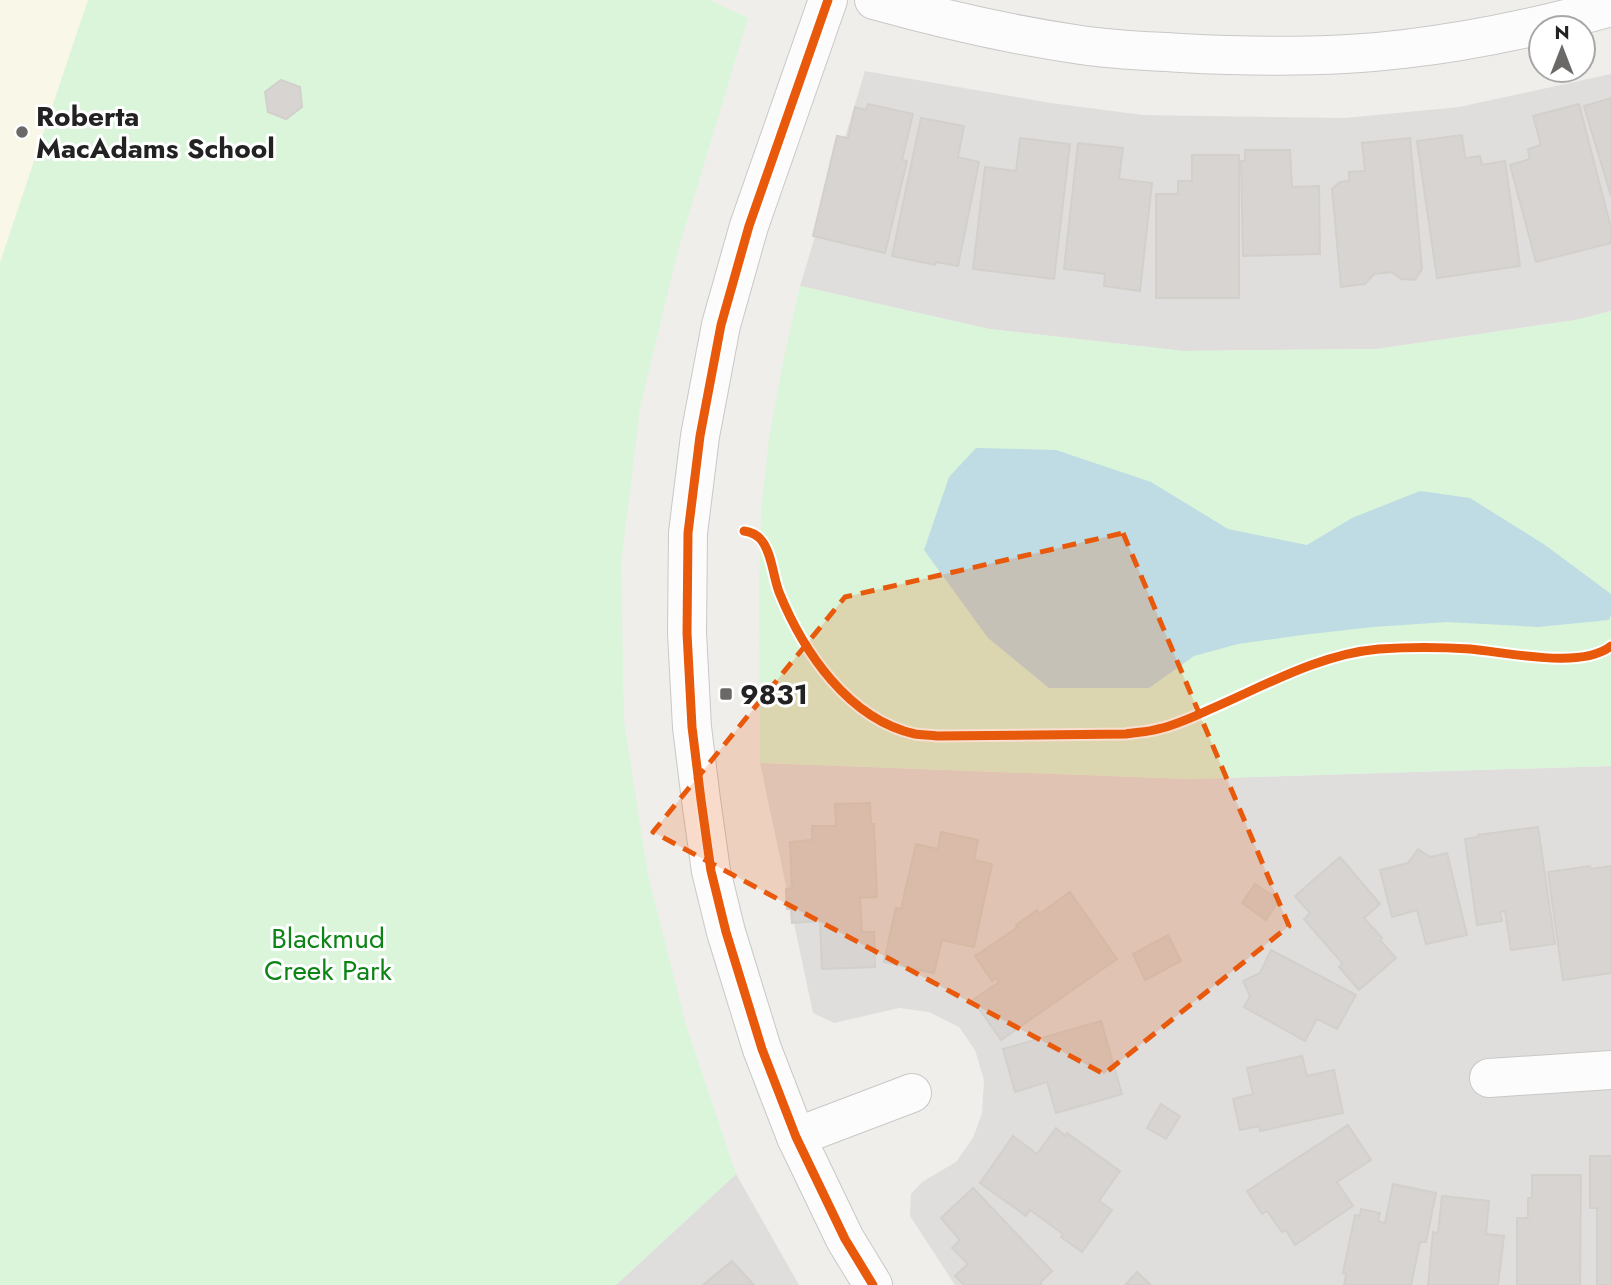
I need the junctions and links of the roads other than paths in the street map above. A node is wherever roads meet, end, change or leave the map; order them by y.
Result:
1 (828, 0) edge
2 (874, 0) edge
3 (1611, 6) edge
4 (1611, 1070) edge
5 (1489, 1078) dead end
6 (912, 1093) dead end
7 (796, 1137) junction
8 (873, 1285) edge

1 - 7 street
2 - 3 street
4 - 5 street
6 - 7 street
7 - 8 street

